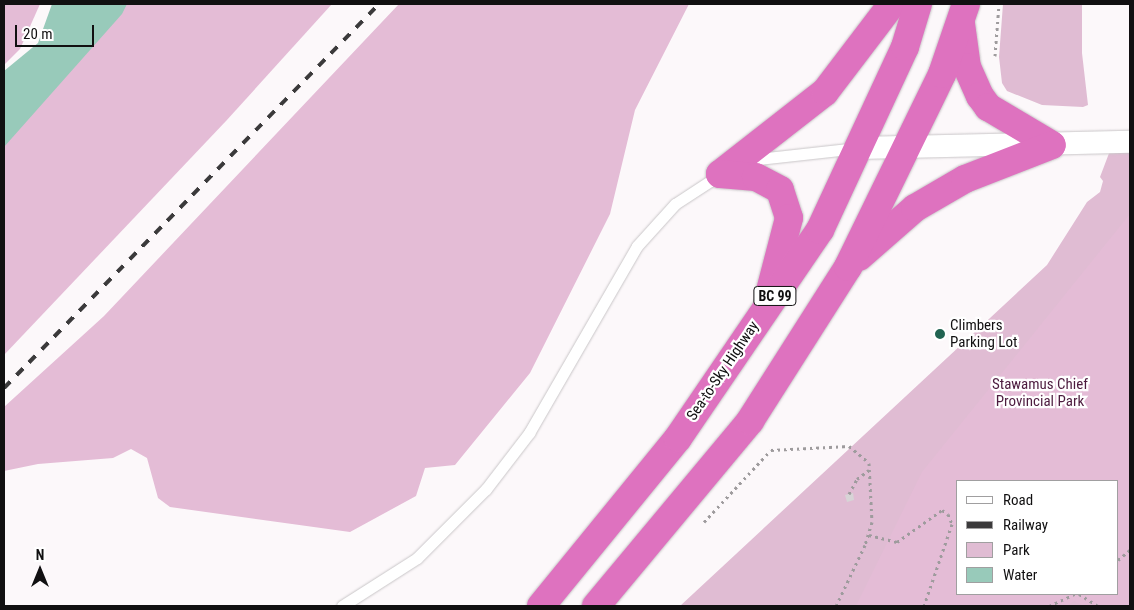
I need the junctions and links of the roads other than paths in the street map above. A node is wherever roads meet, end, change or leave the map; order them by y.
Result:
1 (892, 4) edge
2 (918, 4) edge
3 (964, 12) edge
4 (1130, 142) edge
5 (1052, 145) junction
6 (908, 146) junction
7 (859, 148) junction
8 (720, 174) junction
9 (848, 267) junction
10 (764, 312) junction
11 (342, 606) edge
12 (541, 606) edge
13 (596, 606) edge

1 - 8 highway
2 - 7 highway, Sea-to-Sky Highway / BC 99
3 - 5 highway
3 - 6 highway, BC 99
4 - 5 street
5 - 6 street
5 - 9 highway
6 - 7 street
6 - 9 highway, BC 99
7 - 8 lane
7 - 10 highway, Sea-to-Sky Highway / BC 99
8 - 10 highway
8 - 11 lane
9 - 13 highway, BC 99
10 - 12 highway, Sea-to-Sky Highway / BC 99

